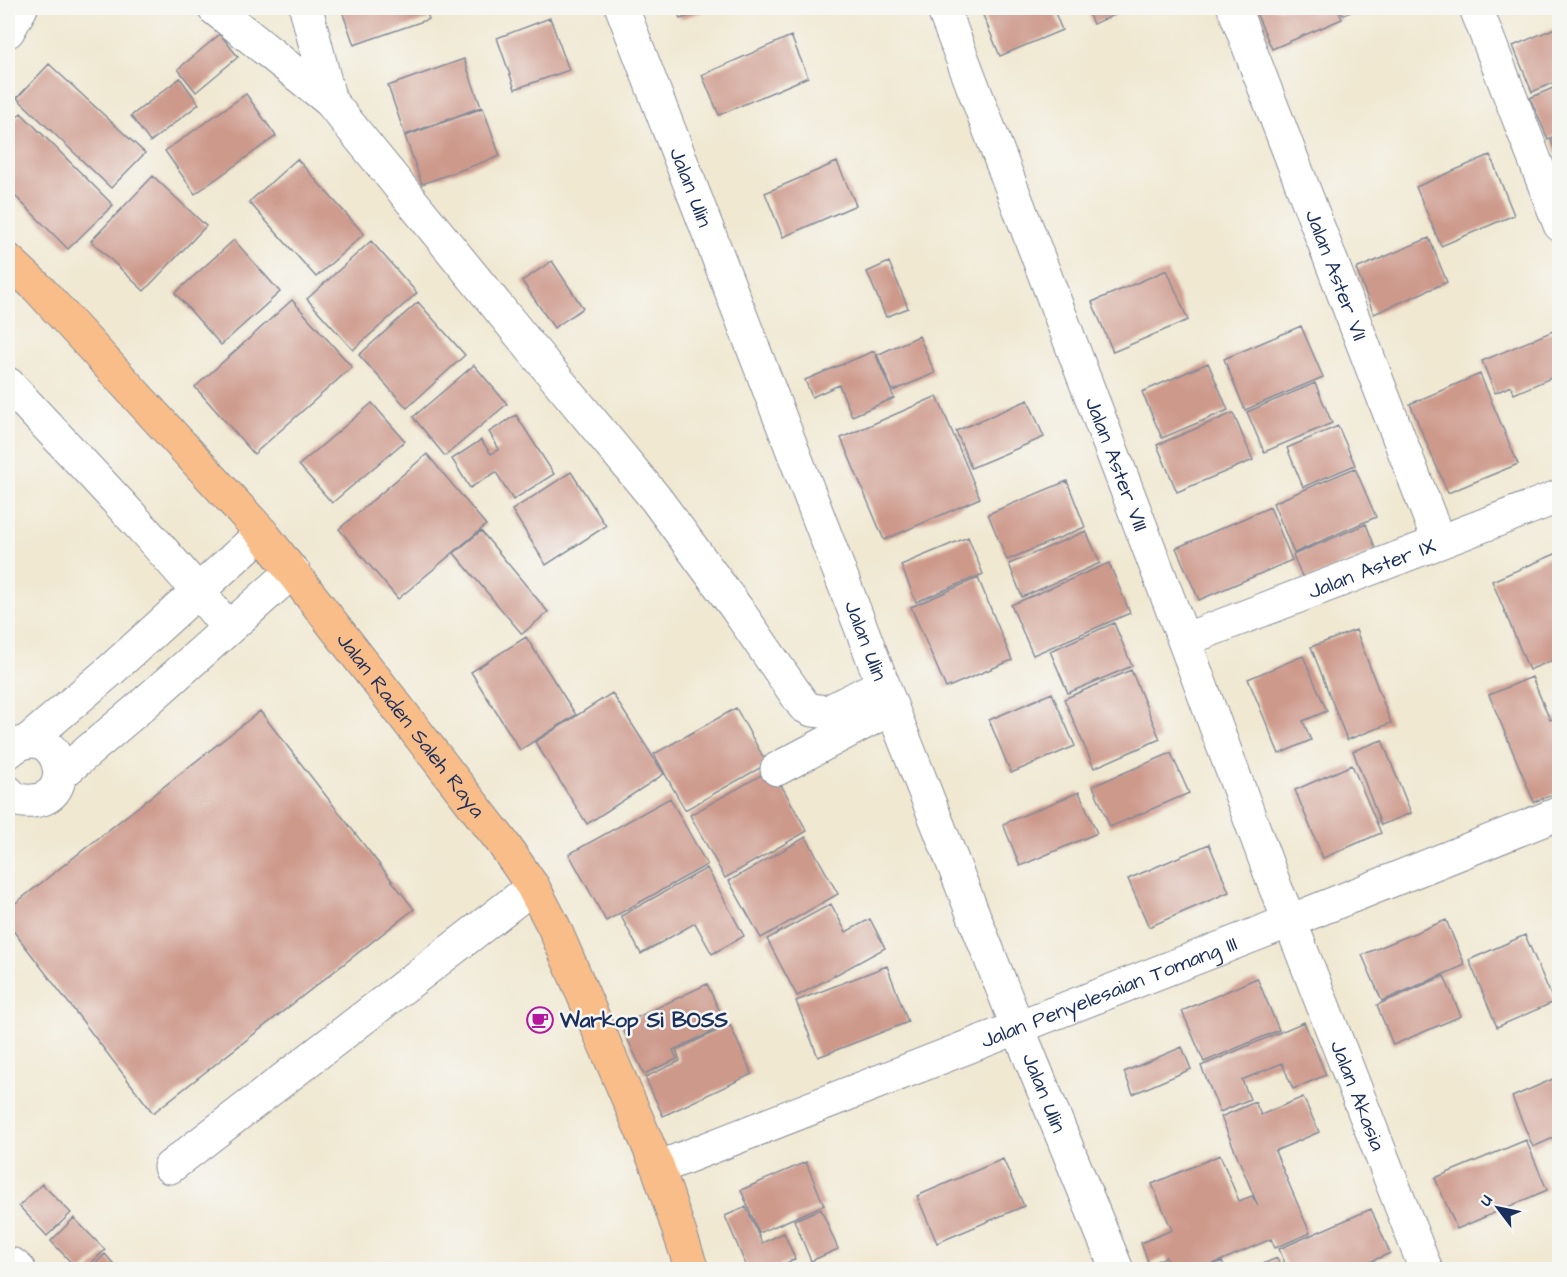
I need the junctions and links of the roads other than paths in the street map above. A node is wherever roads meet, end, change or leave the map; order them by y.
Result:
1 (21, 8) edge
2 (214, 8) edge
3 (306, 8) edge
4 (622, 8) edge
5 (943, 8) edge
6 (1234, 8) edge
7 (1476, 8) edge
8 (8, 31) edge
9 (330, 101) junction
10 (1560, 225) edge
11 (8, 260) edge
12 (8, 384) edge
13 (1560, 496) edge
14 (262, 533) junction
15 (1439, 542) junction
16 (293, 571) junction
17 (198, 590) junction
18 (228, 628) junction
19 (1184, 640) junction
20 (887, 696) junction
21 (16, 741) edge
22 (777, 769) dead end
23 (60, 775) junction
24 (15, 806) edge
25 (1556, 823) edge
26 (533, 887) junction
27 (1290, 921) junction
28 (1018, 1028) junction
29 (170, 1167) dead end
30 (658, 1168) junction
31 (8, 1264) edge
32 (19, 1269) edge
33 (692, 1269) edge
34 (1117, 1269) edge
35 (1426, 1269) edge

1 - 8 street
2 - 9 street
3 - 9 street
4 - 20 street, Jalan Ulin
5 - 19 street, Jalan Aster VIII
6 - 15 street, Jalan Aster VII
7 - 10 street
9 - 20 street
11 - 14 main road, Jalan Raden Saleh Raya
12 - 17 street
13 - 15 street, Jalan Aster IX
14 - 16 main road, Jalan Raden Saleh Raya
14 - 17 street
15 - 19 street, Jalan Aster IX
16 - 18 street
16 - 26 main road, Jalan Raden Saleh Raya
17 - 18 street
17 - 21 street
18 - 23 street
19 - 27 street, Jalan Aster VIII
20 - 22 street
20 - 28 street, Jalan Ulin
21 - 23 street
23 - 24 street
25 - 27 street, Jalan Penyelesaian Tomang III
26 - 29 street
26 - 30 main road, Jalan Raden Saleh Raya
27 - 28 street, Jalan Penyelesaian Tomang III
27 - 35 street, Jalan Akasia
28 - 30 street, Jalan Penyelesaian Tomang III
28 - 34 street, Jalan Ulin
30 - 33 main road, Jalan Raden Saleh Raya
31 - 32 street

